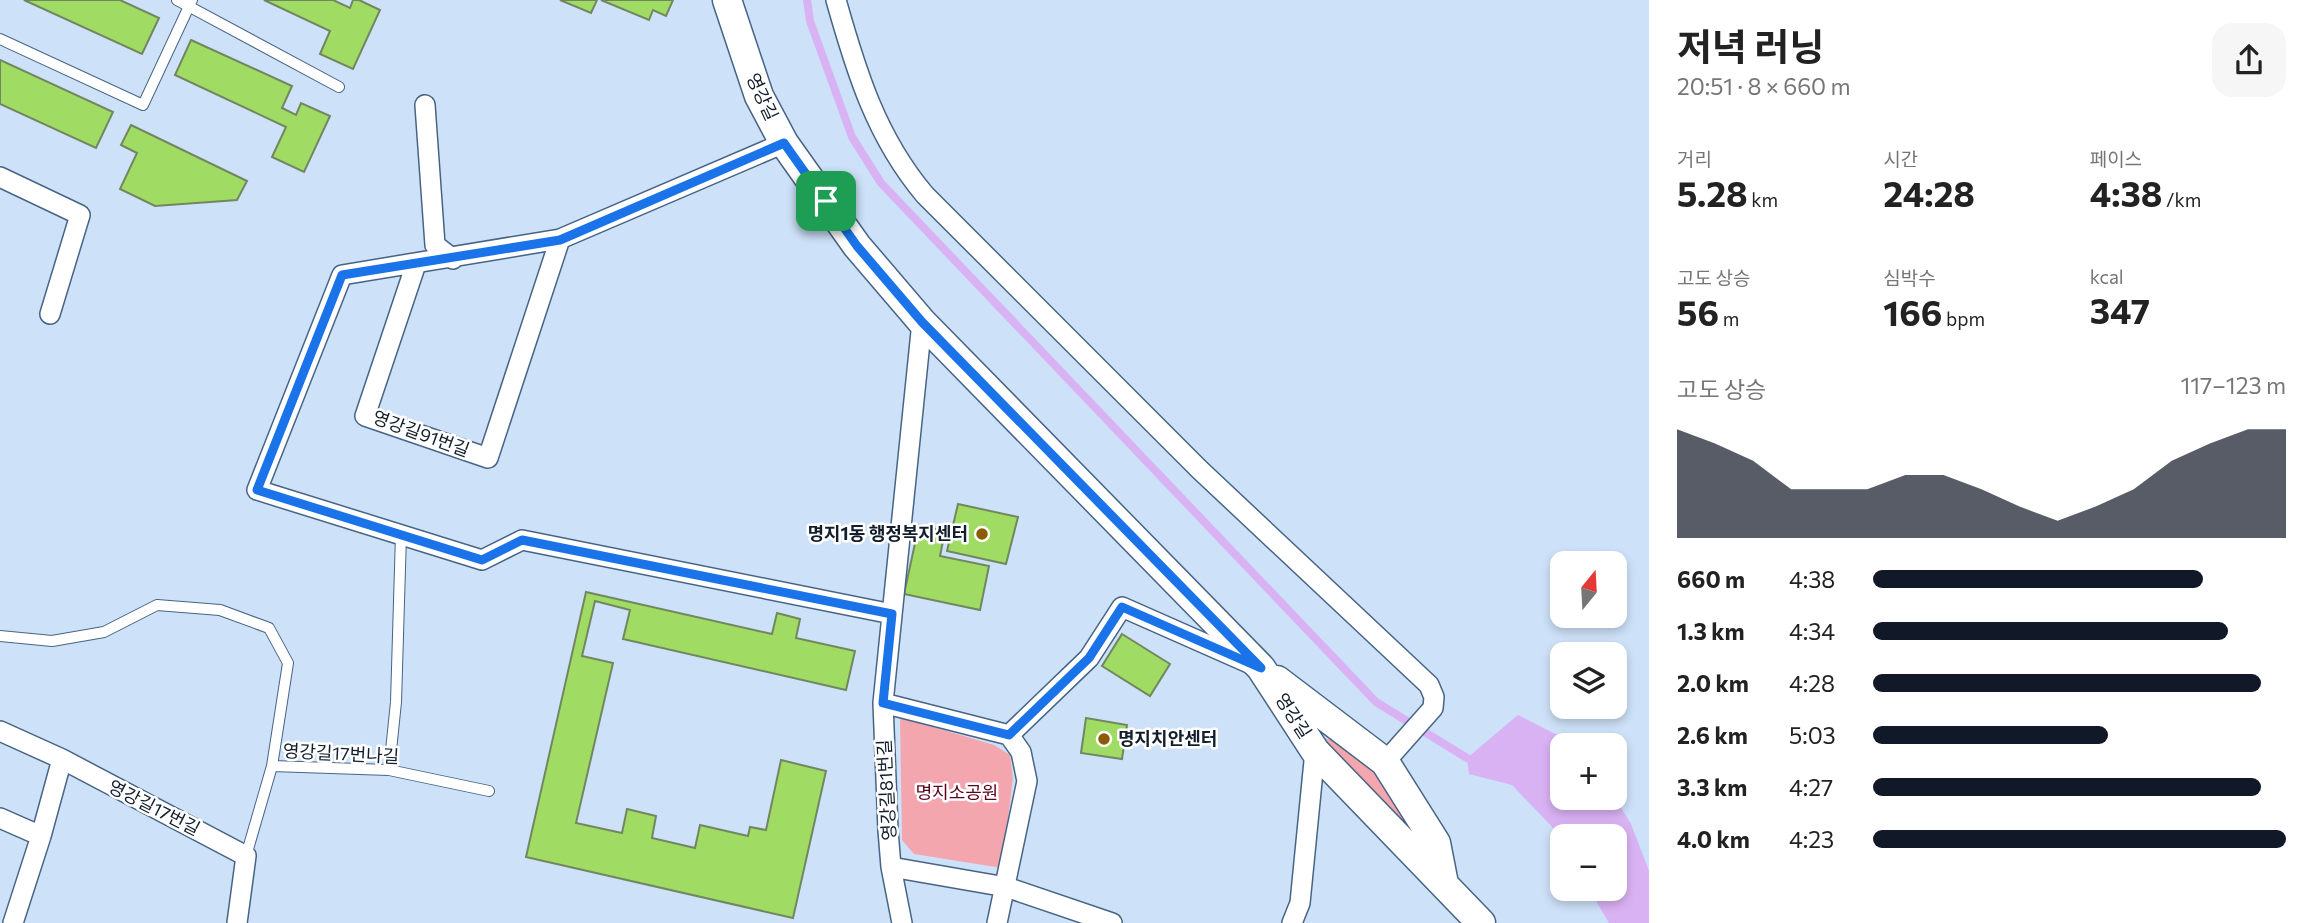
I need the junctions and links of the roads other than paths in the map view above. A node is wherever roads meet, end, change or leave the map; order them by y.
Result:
1 (177, 0) edge
2 (727, 0) edge
3 (836, 0) edge
4 (190, 3) edge
5 (0, 39) edge
6 (339, 86) dead end
7 (425, 105) dead end
8 (784, 143) junction
9 (0, 177) edge
10 (560, 240) junction
11 (453, 258) junction
12 (416, 264) junction
13 (50, 314) dead end
14 (922, 322) junction
15 (401, 535) junction
16 (892, 614) junction
17 (0, 636) edge
18 (1261, 668) junction
19 (883, 703) junction
20 (0, 730) edge
21 (1009, 735) junction
22 (1315, 751) junction
23 (62, 760) junction
24 (1385, 762) junction
25 (272, 766) junction
26 (390, 770) junction
27 (489, 791) dead end
28 (0, 818) edge
29 (41, 836) junction
30 (246, 856) junction
31 (891, 867) junction
32 (1444, 884) junction
33 (1006, 887) junction
34 (13, 923) edge
35 (237, 923) edge
36 (902, 923) edge
37 (998, 923) edge
38 (1112, 923) edge
39 (1292, 923) edge
40 (1481, 923) edge

1 - 4 lane
2 - 8 street, 영강길
3 - 24 street
4 - 5 lane
4 - 6 lane
7 - 11 street
8 - 10 street
8 - 14 street, 영강길
9 - 13 street
10 - 11 street
10 - 12 street, 영강길91번길
11 - 12 street
12 - 15 street
14 - 16 street, 영강길81번길
14 - 18 street, 영강길
15 - 16 street
15 - 26 lane
16 - 19 street, 영강길81번길
17 - 25 lane, 영강길17번나길
18 - 21 street
18 - 22 street, 영강길
18 - 24 street
19 - 21 street
19 - 31 street, 영강길81번길
20 - 23 street, 영강길17번길
21 - 33 street
22 - 32 street, 영강길
22 - 39 street, 영강길
23 - 29 street
23 - 30 street, 영강길17번길
24 - 32 street
25 - 26 lane, 영강길17번나길
25 - 30 lane, 영강길17번나길
26 - 27 lane, 영강길17번나길
28 - 29 street
29 - 34 street
30 - 35 street
31 - 33 street
31 - 36 street, 영강길81번길
32 - 40 street, 영강길
33 - 37 street
33 - 38 street

